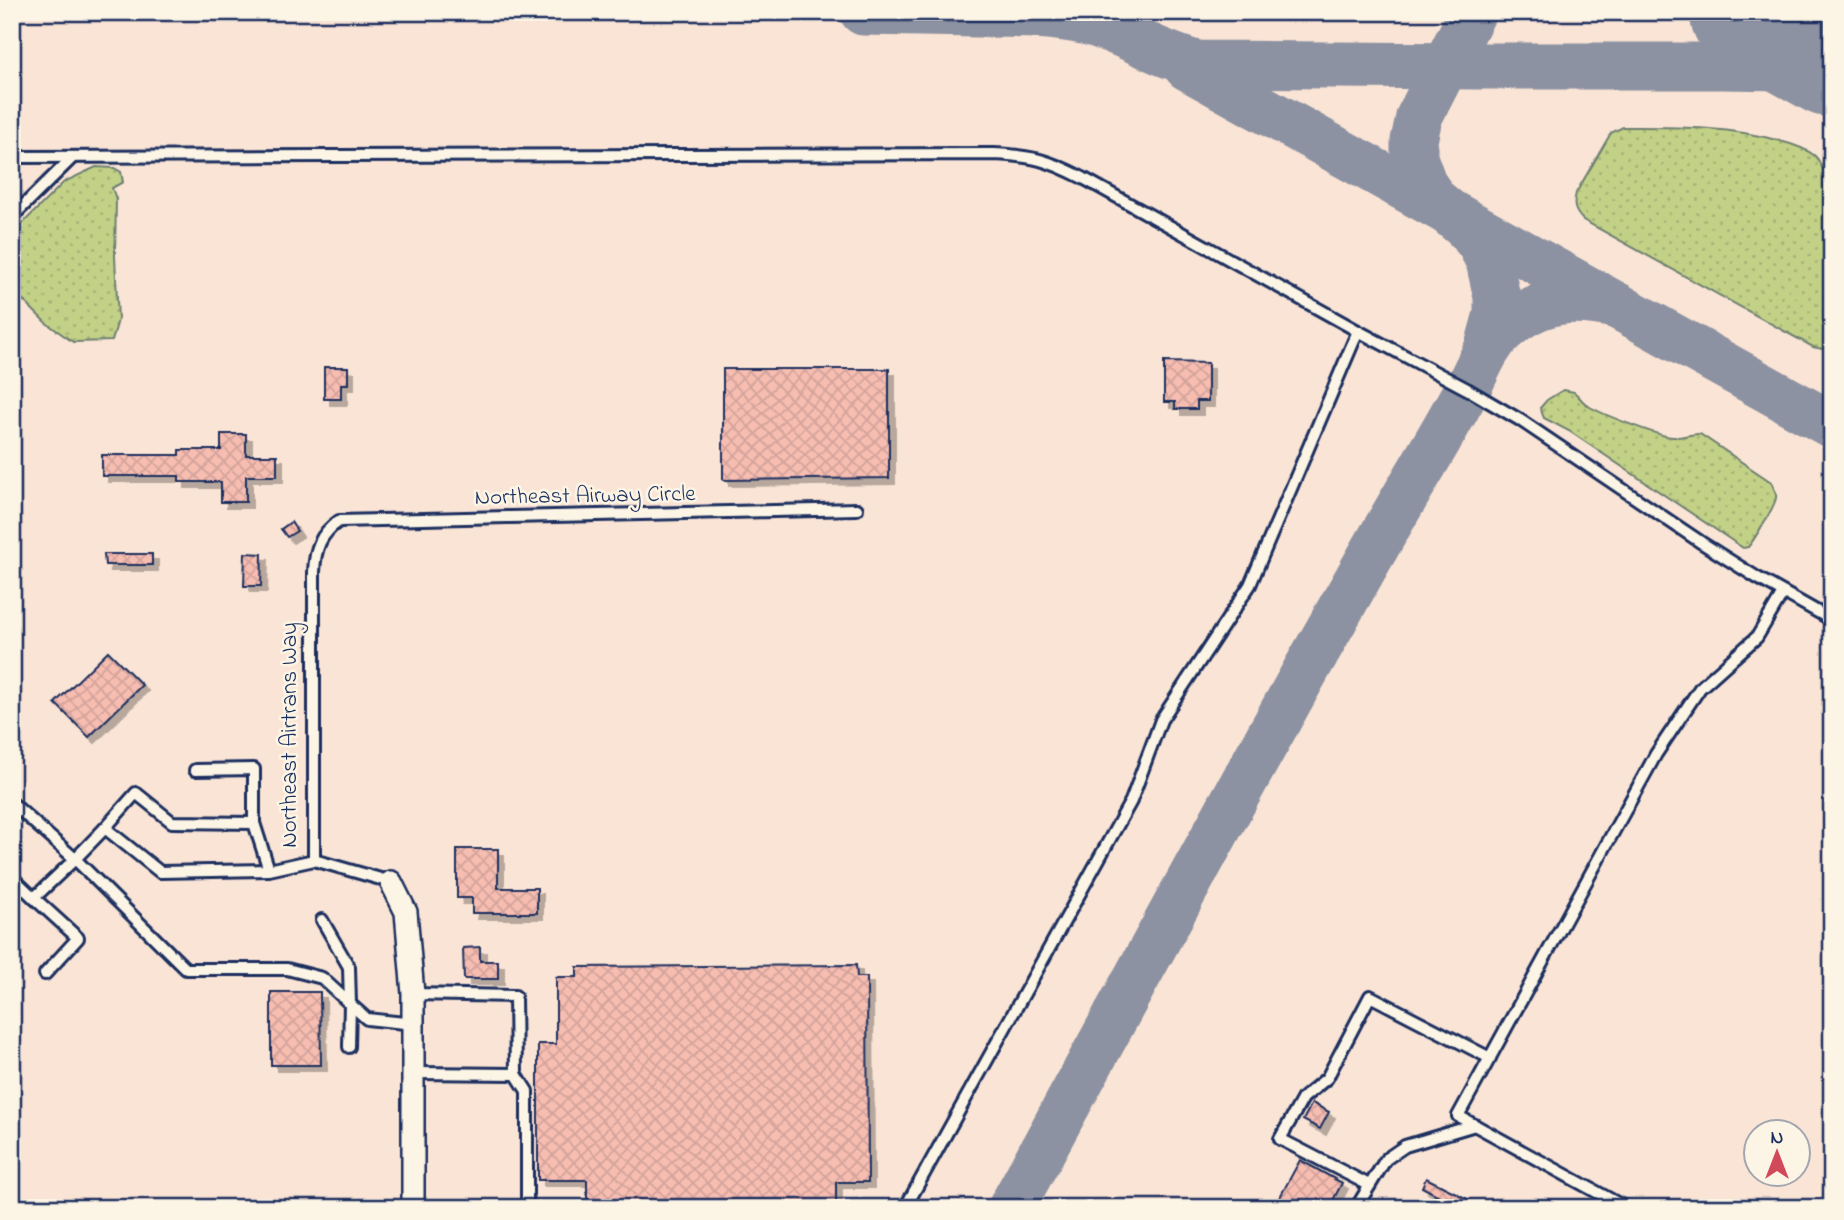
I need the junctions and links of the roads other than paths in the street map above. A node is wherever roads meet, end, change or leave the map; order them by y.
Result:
1 (12, 157) edge
2 (73, 157) junction
3 (12, 217) edge
4 (1358, 331) junction
5 (857, 509) dead end
6 (322, 538) joint
7 (1783, 593) junction
8 (1832, 620) edge
9 (195, 770) dead end
10 (12, 803) edge
11 (254, 823) junction
12 (105, 828) junction
13 (75, 859) junction
14 (314, 860) junction
15 (269, 870) junction
16 (12, 877) edge
17 (391, 882) joint
18 (34, 898) junction
19 (322, 920) dead end
20 (45, 974) dead end
21 (413, 994) junction
22 (349, 1004) junction
23 (414, 1024) junction
24 (349, 1047) dead end
25 (1490, 1058) junction
26 (414, 1073) junction
27 (516, 1074) junction
28 (1475, 1125) junction
29 (1369, 1185) junction
30 (413, 1208) edge
31 (527, 1208) edge
32 (905, 1208) edge
33 (1356, 1208) edge
34 (1626, 1208) edge

1 - 2 lane
2 - 3 lane
2 - 4 lane
4 - 7 lane
4 - 32 lane
5 - 6 lane, Northeast Airway Circle
6 - 14 lane, Northeast Airtrans Way
7 - 8 lane
7 - 25 lane
9 - 11 lane
10 - 13 lane
11 - 12 lane
11 - 15 lane
12 - 13 lane
12 - 15 lane
13 - 18 lane
13 - 22 lane
14 - 15 lane
14 - 17 lane, Northeast Airtrans Way
16 - 18 lane
17 - 21 street, Northeast Airtrans Way
18 - 20 lane
19 - 22 lane
21 - 23 street, Northeast Airtrans Way
21 - 27 lane
22 - 23 lane
22 - 24 lane
23 - 26 street, Northeast Airtrans Way
25 - 28 lane
25 - 29 lane
26 - 27 lane
26 - 30 street, Northeast Airtrans Way
27 - 31 lane
28 - 29 lane
28 - 34 lane
29 - 33 lane

